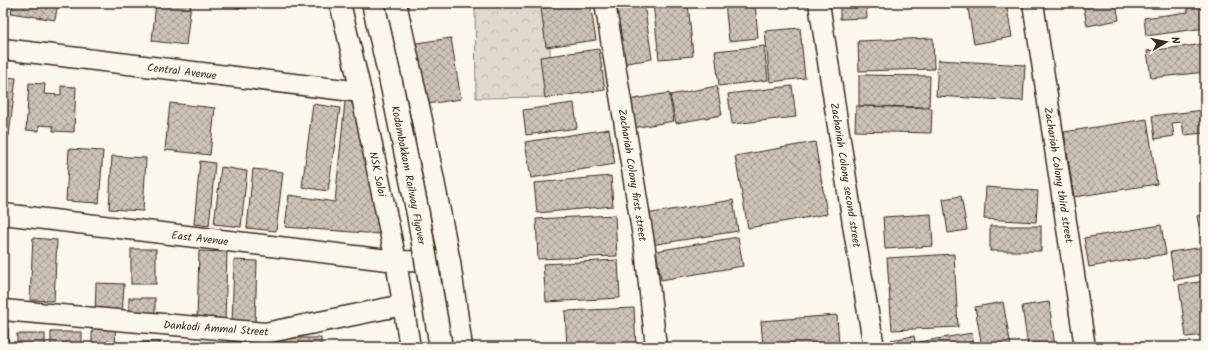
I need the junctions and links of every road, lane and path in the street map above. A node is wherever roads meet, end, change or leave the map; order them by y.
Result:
1 (340, 3) edge
2 (373, 3) edge
3 (396, 3) edge
4 (605, 3) edge
5 (820, 3) edge
6 (1032, 3) edge
7 (3, 49) edge
8 (361, 92) junction
9 (3, 214) edge
10 (396, 261) junction
11 (450, 262) junction
12 (403, 305) junction
13 (3, 310) edge
14 (410, 347) edge
15 (441, 347) edge
16 (462, 347) edge
17 (656, 347) edge
18 (874, 347) edge
19 (1085, 347) edge

1 - 8 street, NSK Salai
2 - 15 main road, Kodambakkam Railway Flyover, bridge
3 - 11 street
4 - 17 street, Zachariah Colony first street
5 - 18 street, Zachariah Colony second street
6 - 19 street, Zachariah Colony third street
7 - 8 street, Central Avenue
8 - 10 street, NSK Salai
9 - 10 street, East Avenue
10 - 11 street, East Avenue
10 - 12 street, NSK Salai
11 - 16 street
12 - 13 street, Dankodi Ammal Street
12 - 14 street, NSK Salai

